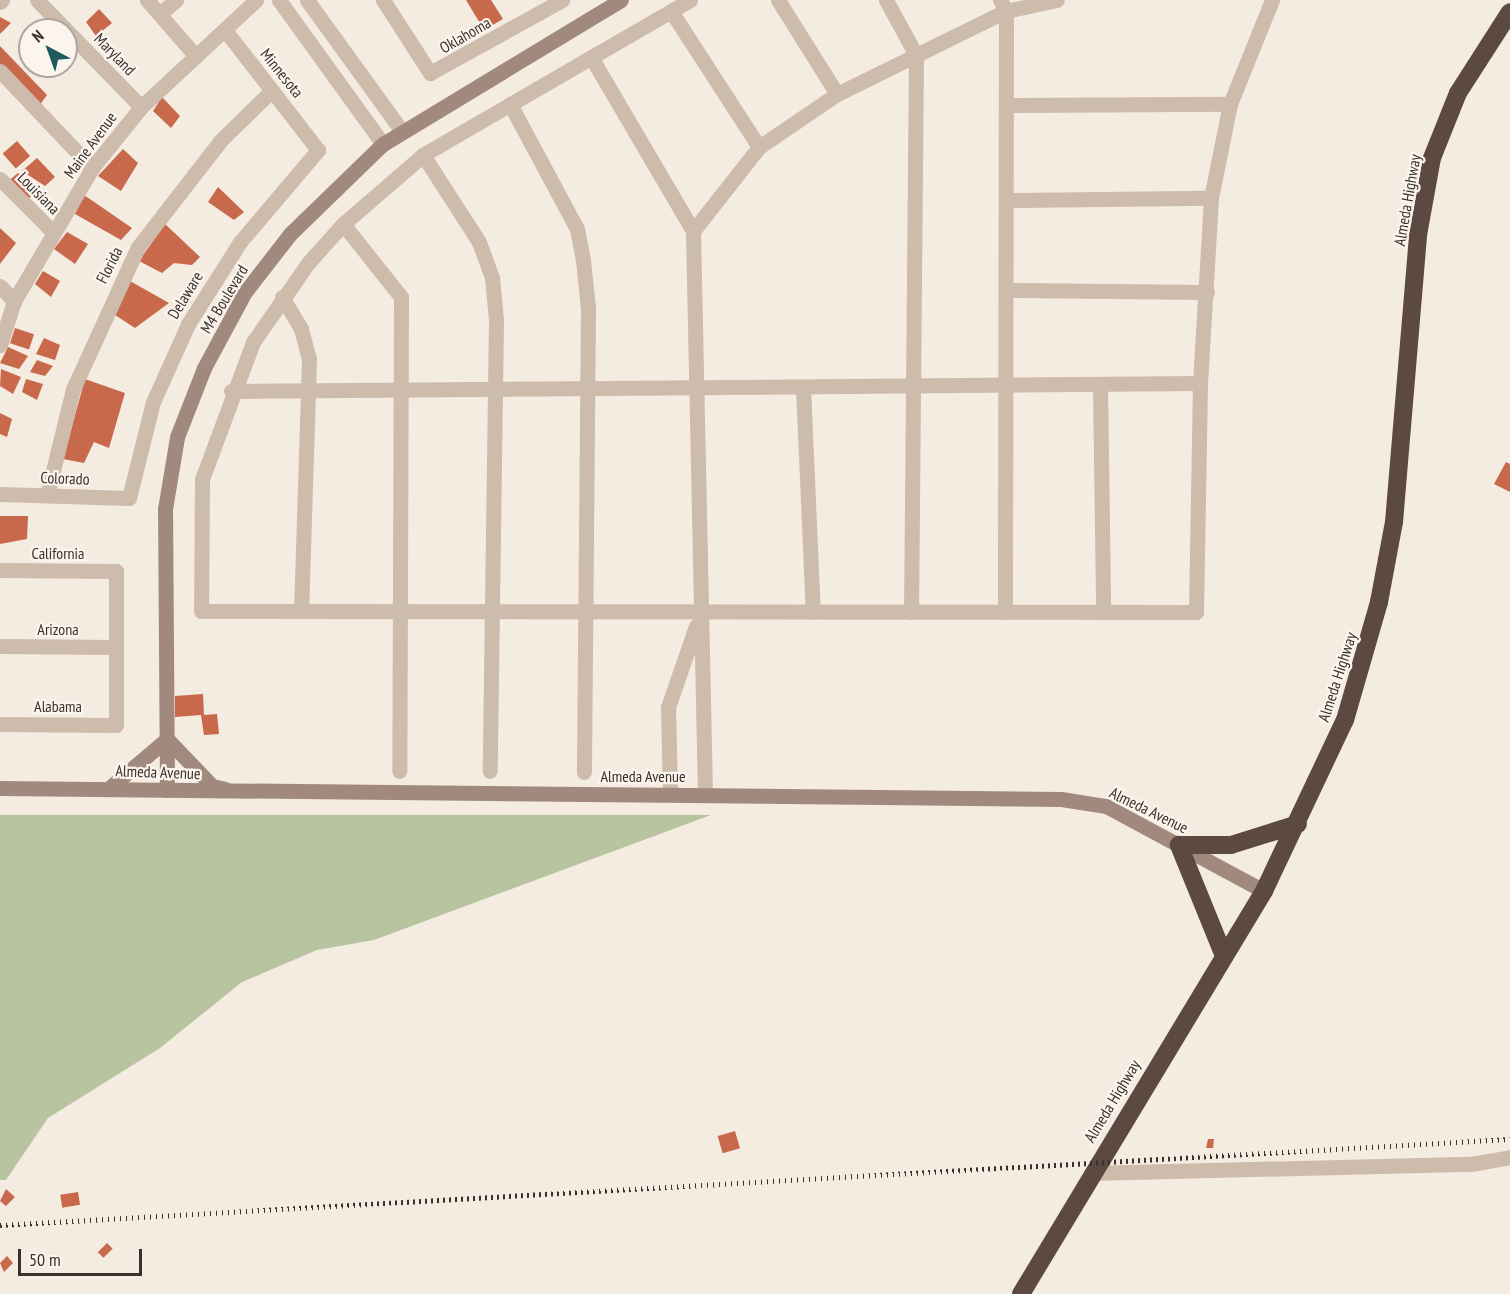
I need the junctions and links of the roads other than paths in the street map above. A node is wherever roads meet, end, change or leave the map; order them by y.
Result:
1 (38, 0) edge
2 (147, 0) edge
3 (176, 0) edge
4 (256, 0) edge
5 (279, 0) edge
6 (307, 0) edge
7 (562, 0) edge
8 (621, 0) edge
9 (690, 0) edge
10 (778, 0) edge
11 (886, 0) edge
12 (1057, 0) edge
13 (1272, 0) edge
14 (390, 2) edge
15 (1003, 6) edge
16 (671, 11) junction
17 (1510, 12) edge
18 (161, 13) junction
19 (225, 30) junction
20 (194, 54) junction
21 (916, 55) junction
22 (591, 57) junction
23 (0, 71) edge
24 (272, 90) junction
25 (837, 94) junction
26 (510, 104) junction
27 (1230, 104) junction
28 (1006, 105) junction
29 (141, 107) junction
30 (401, 130) junction
31 (313, 138) joint
32 (383, 144) junction
33 (759, 147) junction
34 (423, 155) junction
35 (92, 168) junction
36 (0, 179) edge
37 (1211, 198) junction
38 (1006, 200) junction
39 (343, 224) junction
40 (693, 231) junction
41 (53, 232) junction
42 (0, 286) edge
43 (1006, 290) junction
44 (1207, 292) junction
45 (282, 297) junction
46 (14, 301) junction
47 (0, 345) edge
48 (1100, 384) junction
49 (1200, 384) junction
50 (1006, 385) junction
51 (913, 386) junction
52 (803, 387) junction
53 (587, 388) junction
54 (695, 388) junction
55 (495, 389) junction
56 (403, 390) junction
57 (231, 391) junction
58 (308, 391) junction
59 (0, 494) edge
60 (47, 495) junction
61 (129, 498) joint
62 (0, 570) edge
63 (301, 611) junction
64 (401, 611) junction
65 (492, 611) junction
66 (586, 611) junction
67 (699, 612) junction
68 (813, 612) junction
69 (911, 612) junction
70 (1005, 612) junction
71 (1103, 612) junction
72 (0, 646) edge
73 (115, 647) junction
74 (0, 724) edge
75 (167, 739) junction
76 (399, 771) dead end
77 (490, 771) dead end
78 (584, 772) dead end
79 (0, 788) edge
80 (108, 789) junction
81 (166, 790) junction
82 (240, 794) junction
83 (670, 794) junction
84 (705, 794) junction
85 (1298, 824) junction
86 (1179, 845) junction
87 (1264, 891) junction
88 (1224, 956) junction
89 (1510, 1157) edge
90 (1091, 1173) junction
91 (1022, 1294) edge

1 - 29 street, Maryland
2 - 18 street
3 - 18 street
4 - 19 street, Maine Avenue
5 - 32 street
6 - 30 street
7 - 14 street, Oklahoma
8 - 30 main road, M4 Boulevard
9 - 16 street
10 - 25 street
11 - 21 street
12 - 15 street
13 - 27 street
15 - 21 street
15 - 28 street
16 - 22 street
16 - 33 street
17 - 85 highway, Almeda Highway
18 - 20 street
19 - 20 street, Maine Avenue
19 - 24 street, Minnesota
20 - 29 street, Maine Avenue
21 - 25 street
21 - 51 street
22 - 26 street
22 - 40 street
23 - 35 street
24 - 31 street, Minnesota
24 - 60 street, Florida
25 - 33 street
26 - 34 street
26 - 53 street
27 - 28 street
27 - 37 street
28 - 38 street
29 - 35 street, Maine Avenue
30 - 32 main road, M4 Boulevard
31 - 61 street, Delaware
32 - 75 main road, M4 Boulevard
33 - 40 street
34 - 39 street
34 - 55 street
35 - 41 street, Maine Avenue
36 - 41 street, Louisiana
37 - 38 street
37 - 44 street
38 - 43 street
39 - 45 street
39 - 56 street
40 - 54 street
41 - 46 street, Maine Avenue
42 - 46 street
43 - 44 street
43 - 50 street
44 - 49 street
45 - 57 street
45 - 58 street
46 - 47 street, Maine Avenue
48 - 49 street
48 - 50 street
48 - 71 street
49 - 71 street
50 - 51 street
50 - 70 street
51 - 52 street
51 - 69 street
52 - 54 street
52 - 68 street
53 - 54 street
53 - 55 street
53 - 66 street
54 - 67 street
55 - 56 street
55 - 65 street
56 - 58 street
56 - 64 street
57 - 58 street
57 - 63 street
58 - 63 street
59 - 60 street, Colorado
60 - 61 street, Colorado
62 - 73 street, California
63 - 64 street
64 - 65 street
64 - 76 street
65 - 66 street
65 - 77 street
66 - 67 street
66 - 78 street
67 - 68 street
67 - 83 street
67 - 84 street
68 - 69 street
69 - 70 street
70 - 71 street
72 - 73 street, Arizona
73 - 74 street, Alabama
75 - 80 main road
75 - 81 main road, M4 Boulevard
75 - 82 main road
79 - 80 main road, Almeda Avenue
80 - 81 main road, Almeda Avenue
81 - 82 main road, Almeda Avenue
82 - 83 main road, Almeda Avenue
83 - 84 main road, Almeda Avenue
84 - 86 main road, Almeda Avenue
85 - 86 highway
85 - 87 highway, Almeda Highway
86 - 87 main road, Almeda Avenue
86 - 88 highway
87 - 88 highway, Almeda Highway
88 - 90 highway, Almeda Highway
89 - 90 street
90 - 91 highway, Almeda Highway

